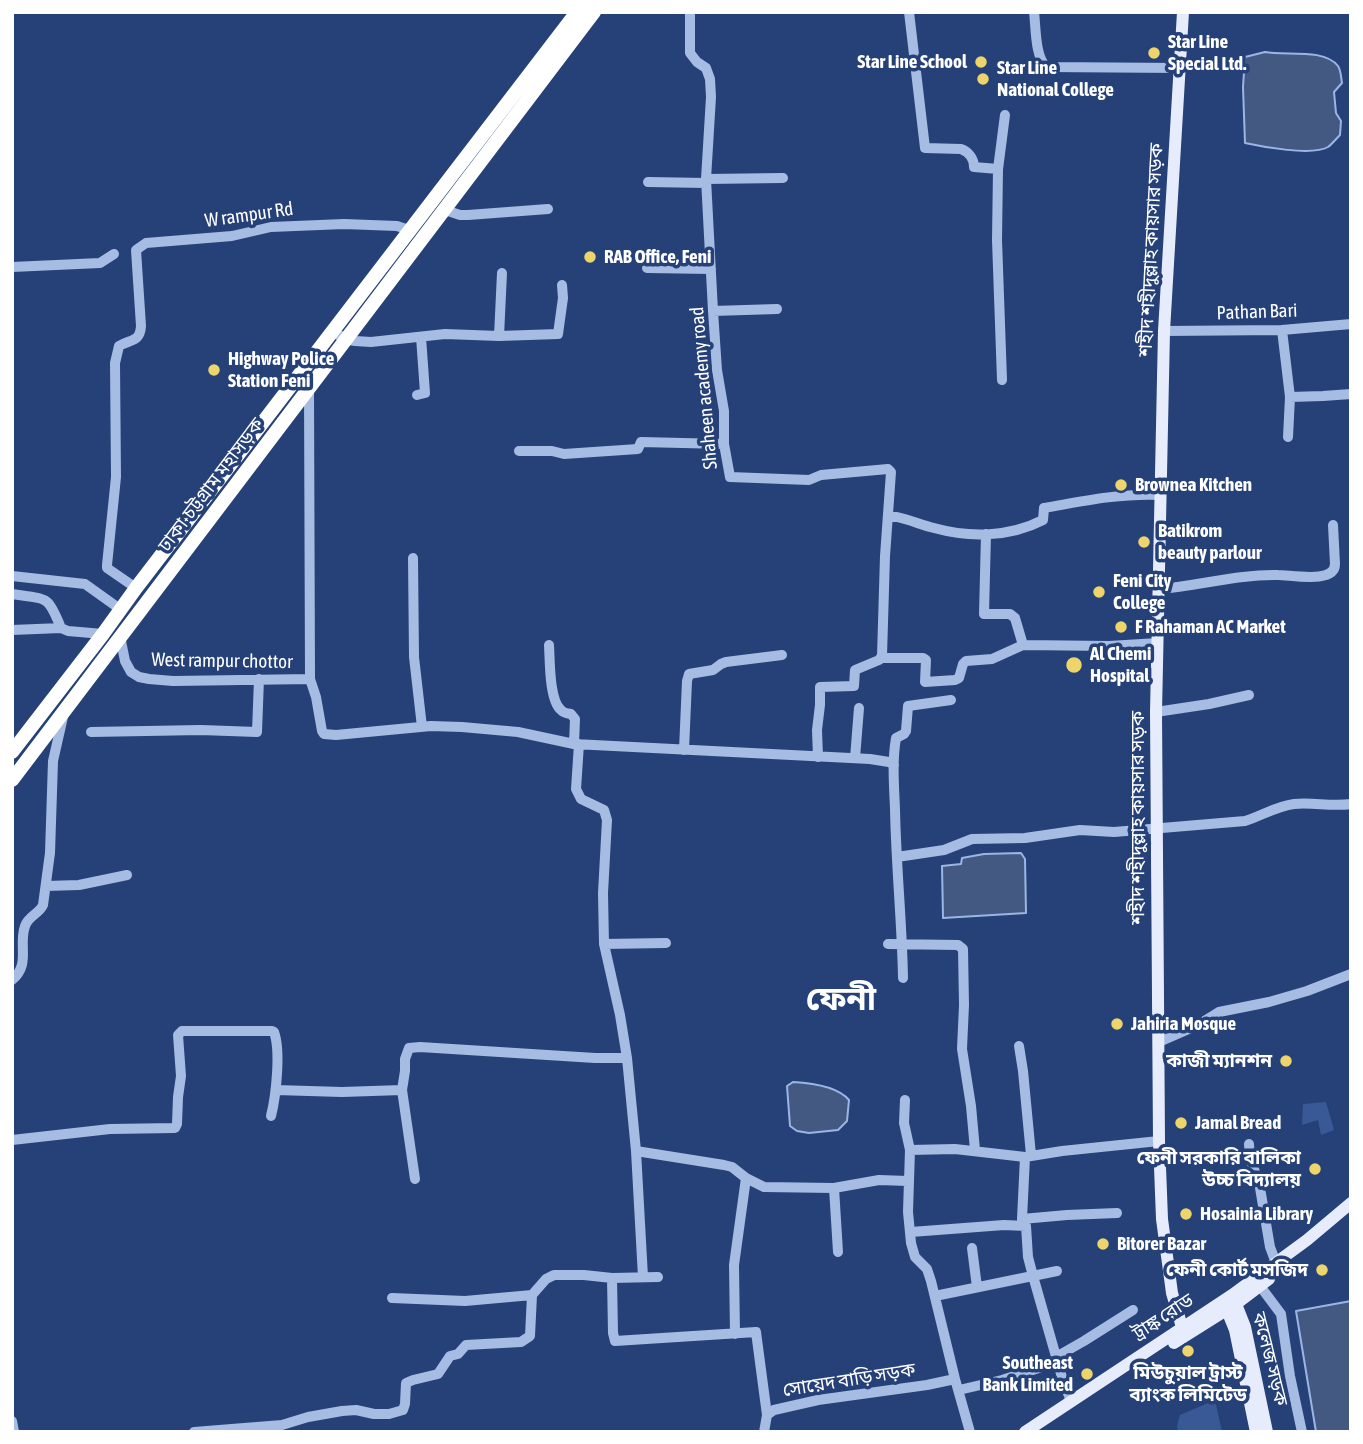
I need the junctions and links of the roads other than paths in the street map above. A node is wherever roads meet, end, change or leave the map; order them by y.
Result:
1 (577, 12) edge
2 (594, 12) edge
3 (690, 12) edge
4 (909, 12) edge
5 (1034, 12) edge
6 (1184, 12) edge
7 (1190, 12) edge
8 (1180, 68) junction
9 (1005, 115) dead end
10 (998, 169) junction
11 (783, 177) dead end
12 (706, 181) junction
13 (648, 182) dead end
14 (548, 209) dead end
15 (445, 210) junction
16 (410, 230) junction
17 (114, 254) dead end
18 (12, 267) edge
19 (646, 268) dead end
20 (711, 269) junction
21 (502, 273) dead end
22 (562, 285) dead end
23 (777, 309) dead end
24 (713, 311) junction
25 (1351, 324) edge
26 (1282, 330) junction
27 (1167, 331) junction
28 (339, 336) junction
29 (499, 336) junction
30 (421, 337) junction
31 (1002, 380) dead end
32 (309, 389) junction
33 (1351, 394) edge
34 (417, 395) dead end
35 (1290, 397) junction
36 (1288, 438) dead end
37 (724, 444) junction
38 (519, 452) dead end
39 (1161, 495) junction
40 (888, 517) junction
41 (1333, 524) dead end
42 (986, 534) junction
43 (412, 558) dead end
44 (12, 576) edge
45 (136, 588) junction
46 (1164, 588) junction
47 (12, 594) edge
48 (120, 609) junction
49 (61, 628) junction
50 (12, 630) edge
51 (103, 634) junction
52 (120, 636) junction
53 (1158, 643) junction
54 (549, 645) dead end
55 (1023, 645) junction
56 (782, 655) dead end
57 (881, 658) junction
58 (310, 679) junction
59 (259, 680) junction
60 (1249, 695) dead end
61 (951, 700) dead end
62 (859, 708) dead end
63 (1160, 711) junction
64 (64, 713) junction
65 (422, 727) junction
66 (91, 732) dead end
67 (577, 744) junction
68 (684, 750) junction
69 (12, 752) edge
70 (818, 757) junction
71 (855, 758) junction
72 (894, 765) junction
73 (12, 780) edge
74 (1351, 804) edge
75 (1161, 828) junction
76 (897, 857) junction
77 (127, 875) dead end
78 (46, 886) junction
79 (666, 943) dead end
80 (604, 944) junction
81 (888, 944) dead end
82 (902, 944) junction
83 (1351, 974) edge
84 (903, 978) dead end
85 (12, 980) edge
86 (1163, 1040) junction
87 (1019, 1046) dead end
88 (627, 1058) junction
89 (276, 1090) junction
90 (402, 1090) junction
91 (905, 1101) dead end
92 (271, 1116) dead end
93 (12, 1140) edge
94 (1159, 1141) junction
95 (1249, 1144) dead end
96 (910, 1150) junction
97 (975, 1150) junction
98 (636, 1151) junction
99 (1028, 1156) junction
100 (415, 1178) dead end
101 (746, 1178) junction
102 (908, 1181) junction
103 (834, 1188) junction
104 (1351, 1203) edge
105 (1117, 1213) dead end
106 (1351, 1213) edge
107 (1024, 1222) junction
108 (911, 1232) junction
109 (972, 1248) dead end
110 (838, 1252) dead end
111 (1276, 1263) junction
112 (1057, 1271) dead end
113 (1032, 1276) junction
114 (643, 1277) junction
115 (658, 1277) dead end
116 (612, 1278) junction
117 (1259, 1286) junction
118 (977, 1287) junction
119 (532, 1295) junction
120 (935, 1296) junction
121 (392, 1298) dead end
122 (1229, 1302) junction
123 (1133, 1310) dead end
124 (1185, 1325) junction
125 (735, 1334) junction
126 (1056, 1357) junction
127 (954, 1379) junction
128 (958, 1390) junction
129 (1071, 1401) junction
130 (767, 1415) junction
131 (12, 1421) edge
132 (14, 1432) edge
133 (194, 1432) edge
134 (764, 1432) edge
135 (970, 1432) edge
136 (1025, 1432) edge
137 (1038, 1432) edge
138 (1256, 1432) edge
139 (1267, 1432) edge
140 (1302, 1432) edge

1 - 16 highway, ঢাকা-চট্টগ্রাম মহাসড়ক
2 - 15 highway, ঢাকা-চট্টগ্রাম মহাসড়ক
3 - 12 street, Shaheen academy road
4 - 10 street
5 - 8 street
6 - 8 main road, শহীদ শহীদুল্লাহ কায়সার সড়ক
7 - 27 main road, শহীদ শহীদুল্লাহ কায়সার সড়ক
8 - 27 main road, শহীদ শহীদুল্লাহ কায়সার সড়ক
9 - 10 street
10 - 31 street
11 - 12 street
12 - 13 street
12 - 20 street, Shaheen academy road
14 - 15 street
15 - 28 highway, ঢাকা-চট্টগ্রাম মহাসড়ক
16 - 28 highway, ঢাকা-চট্টগ্রাম মহাসড়ক
16 - 45 street, W rampur Rd
17 - 18 street
19 - 20 street
20 - 24 street, Shaheen academy road
21 - 29 street
22 - 29 street
23 - 24 street
24 - 37 street, Shaheen academy road
25 - 26 street, Pathan Bari
26 - 27 street, Pathan Bari
26 - 35 street
27 - 39 main road, শহীদ শহীদুল্লাহ কায়সার সড়ক
27 - 46 main road, শহীদ শহীদুল্লাহ কায়সার সড়ক
28 - 30 street
28 - 32 highway, ঢাকা-চট্টগ্রাম মহাসড়ক
28 - 45 highway, ঢাকা-চট্টগ্রাম মহাসড়ক
29 - 30 street
30 - 34 street
32 - 52 highway, ঢাকা-চট্টগ্রাম মহাসড়ক
32 - 58 street
33 - 35 street
35 - 36 street
37 - 38 street
37 - 40 street, Shaheen academy road
39 - 42 street
39 - 46 main road, শহীদ শহীদুল্লাহ কায়সার সড়ক
40 - 42 street
40 - 57 street, Shaheen academy road
41 - 46 street
42 - 55 street
43 - 65 street
44 - 48 street
45 - 48 highway, ঢাকা-চট্টগ্রাম মহাসড়ক
46 - 53 main road, শহীদ শহীদুল্লাহ কায়সার সড়ক
46 - 63 main road, শহীদ শহীদুল্লাহ কায়সার সড়ক
47 - 49 street
48 - 51 highway, ঢাকা-চট্টগ্রাম মহাসড়ক
49 - 50 street
49 - 51 street
51 - 69 highway, ঢাকা-চট্টগ্রাম মহাসড়ক
52 - 59 street, West rampur chottor
52 - 64 highway, ঢাকা-চট্টগ্রাম মহাসড়ক
53 - 55 street
53 - 63 main road, শহীদ শহীদুল্লাহ কায়সার সড়ক
54 - 67 street
55 - 57 street
56 - 68 street
57 - 70 street
58 - 59 street, West rampur chottor
58 - 65 street
59 - 66 street
60 - 63 street
61 - 72 street
62 - 71 street
63 - 75 main road, শহীদ শহীদুল্লাহ কায়সার সড়ক
64 - 73 highway, ঢাকা-চট্টগ্রাম মহাসড়ক
64 - 78 street
65 - 67 street
67 - 68 street
67 - 80 street
68 - 70 street
70 - 71 street
71 - 72 street
72 - 76 street
74 - 75 street
75 - 76 street
75 - 86 main road, শহীদ শহীদুল্লাহ কায়সার সড়ক
76 - 82 street
77 - 78 street
78 - 85 street
79 - 80 street
80 - 88 street
81 - 82 street
82 - 84 street
82 - 97 street
83 - 86 street
86 - 94 main road, শহীদ শহীদুল্লাহ কায়সার সড়ক
86 - 124 main road, শহীদ শহীদুল্লাহ কায়সার সড়ক
87 - 99 street
88 - 90 street
88 - 98 street
89 - 90 street
89 - 92 street
89 - 93 street
90 - 100 street
91 - 96 street
94 - 99 street
94 - 124 main road, শহীদ শহীদুল্লাহ কায়সার সড়ক
95 - 111 street
96 - 97 street
96 - 102 street
97 - 99 street
98 - 101 street
98 - 114 street
99 - 107 street
101 - 103 street
101 - 125 street
102 - 103 street
102 - 108 street
103 - 110 street
104 - 111 main road, ট্রাঙ্ক রোড
105 - 107 street
106 - 117 main road, ট্রাঙ্ক রোড
107 - 108 street
107 - 113 street
108 - 120 street
109 - 118 street
111 - 122 main road, ট্রাঙ্ক রোড
112 - 113 street
113 - 118 street
113 - 126 street
114 - 115 street
114 - 116 street
116 - 119 street
116 - 125 street
117 - 122 main road, ট্রাঙ্ক রোড
117 - 140 street
118 - 120 street
119 - 121 street
119 - 133 street
120 - 127 street
122 - 124 main road, ট্রাঙ্ক রোড
122 - 137 main road, ট্রাঙ্ক রোড
122 - 138 main road, কলেজ সড়ক
122 - 139 main road, কলেজ সড়ক
123 - 126 street
124 - 129 main road, ট্রাঙ্ক রোড
125 - 130 street
126 - 128 street
126 - 129 street
127 - 128 street
127 - 130 street, সোয়েদ বাড়ি সড়ক
128 - 135 street
129 - 136 main road, ট্রাঙ্ক রোড
130 - 134 street, সোয়েদ বাড়ি সড়ক
131 - 132 street

